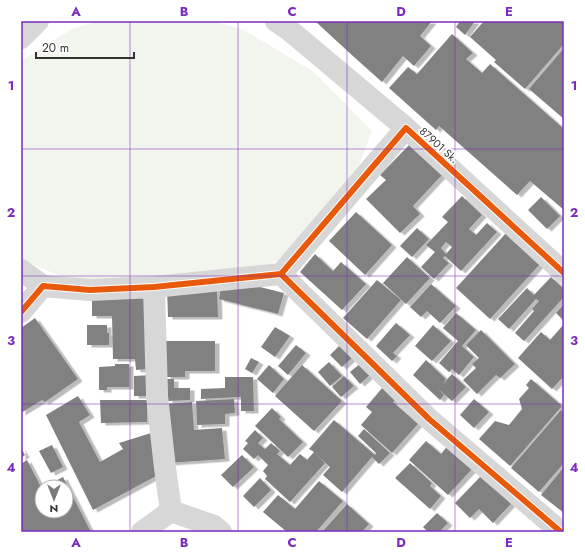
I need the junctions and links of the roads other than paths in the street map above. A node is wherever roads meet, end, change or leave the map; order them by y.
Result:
1 (38, 21) edge
2 (276, 21) edge
3 (21, 38) edge
4 (406, 128) junction
5 (21, 270) edge
6 (564, 273) edge
7 (281, 274) junction
8 (43, 286) junction
9 (154, 287) junction
10 (21, 312) edge
11 (171, 511) junction
12 (142, 532) edge
13 (221, 532) edge
14 (561, 532) edge

1 - 3 street
2 - 4 street
4 - 6 street, 87901 Sk.
4 - 7 street, 87901 Sk.
5 - 8 street
7 - 9 street
7 - 14 street
8 - 9 street
8 - 10 street
9 - 11 street
11 - 12 street
11 - 13 street

